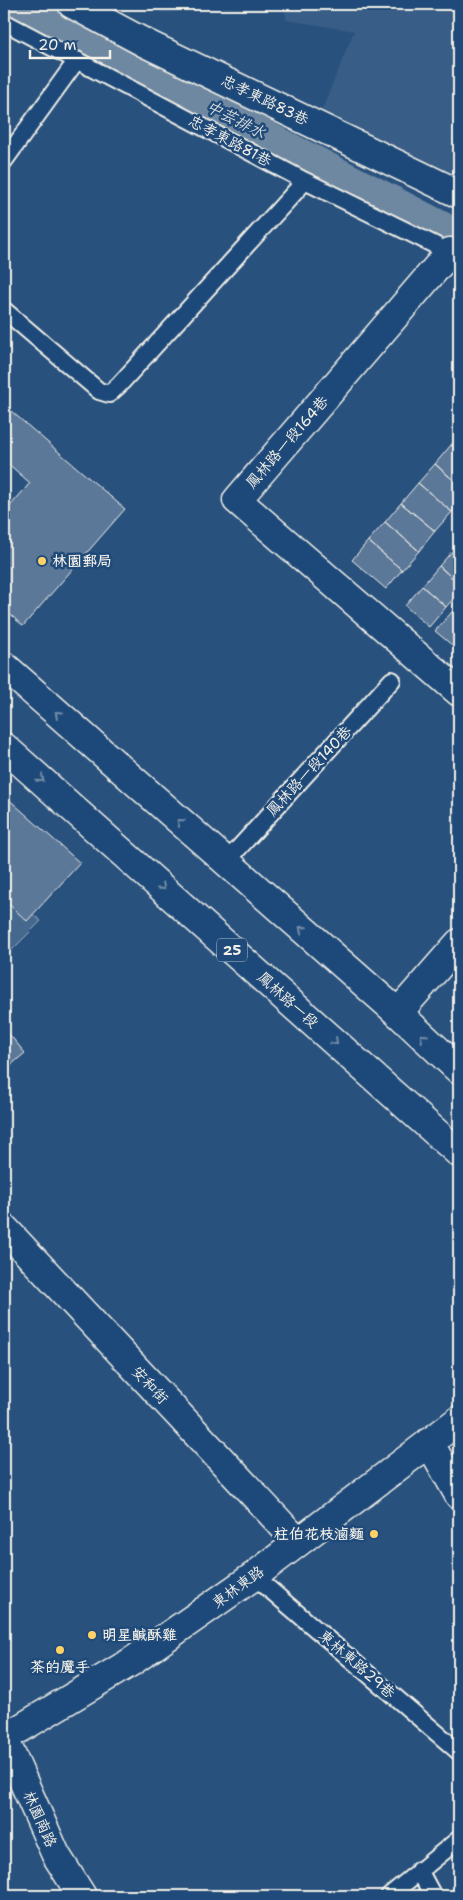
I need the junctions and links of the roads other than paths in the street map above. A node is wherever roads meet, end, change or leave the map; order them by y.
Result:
1 (72, 4) edge
2 (4, 22) edge
3 (77, 60) junction
4 (4, 161) edge
5 (304, 180) junction
6 (459, 194) edge
7 (455, 254) edge
8 (4, 310) edge
9 (4, 666) edge
10 (392, 680) dead end
11 (459, 692) edge
12 (4, 747) edge
13 (226, 862) junction
14 (459, 943) edge
15 (398, 1013) junction
16 (459, 1070) edge
17 (459, 1153) edge
18 (4, 1228) edge
19 (459, 1420) edge
20 (429, 1442) junction
21 (459, 1495) edge
22 (298, 1542) junction
23 (254, 1576) junction
24 (4, 1737) edge
25 (459, 1752) edge
26 (459, 1839) edge
27 (420, 1870) junction
28 (82, 1896) edge
29 (388, 1896) edge
30 (433, 1896) edge

1 - 6 street, 忠孝東路83巷
2 - 3 lane, 忠孝東路81巷
3 - 4 lane
3 - 5 lane, 忠孝東路81巷
5 - 7 lane, 忠孝東路81巷
5 - 8 lane
7 - 11 street, 鳳林路一段164巷
13 -> 9 street
10 - 13 lane, 鳳林路一段140巷
12 -> 17 street, 鳳林路一段 / 25
15 -> 13 street
14 - 15 street
16 -> 15 street
18 - 22 street, 安和街
19 - 20 street, 東林東路
20 - 21 street
20 - 22 street, 東林東路
22 - 23 street, 東林東路
23 - 24 street, 東林東路
23 - 25 lane, 東林東路29巷
24 - 28 street, 林園南路
26 - 27 lane
27 - 29 lane
27 - 30 lane

